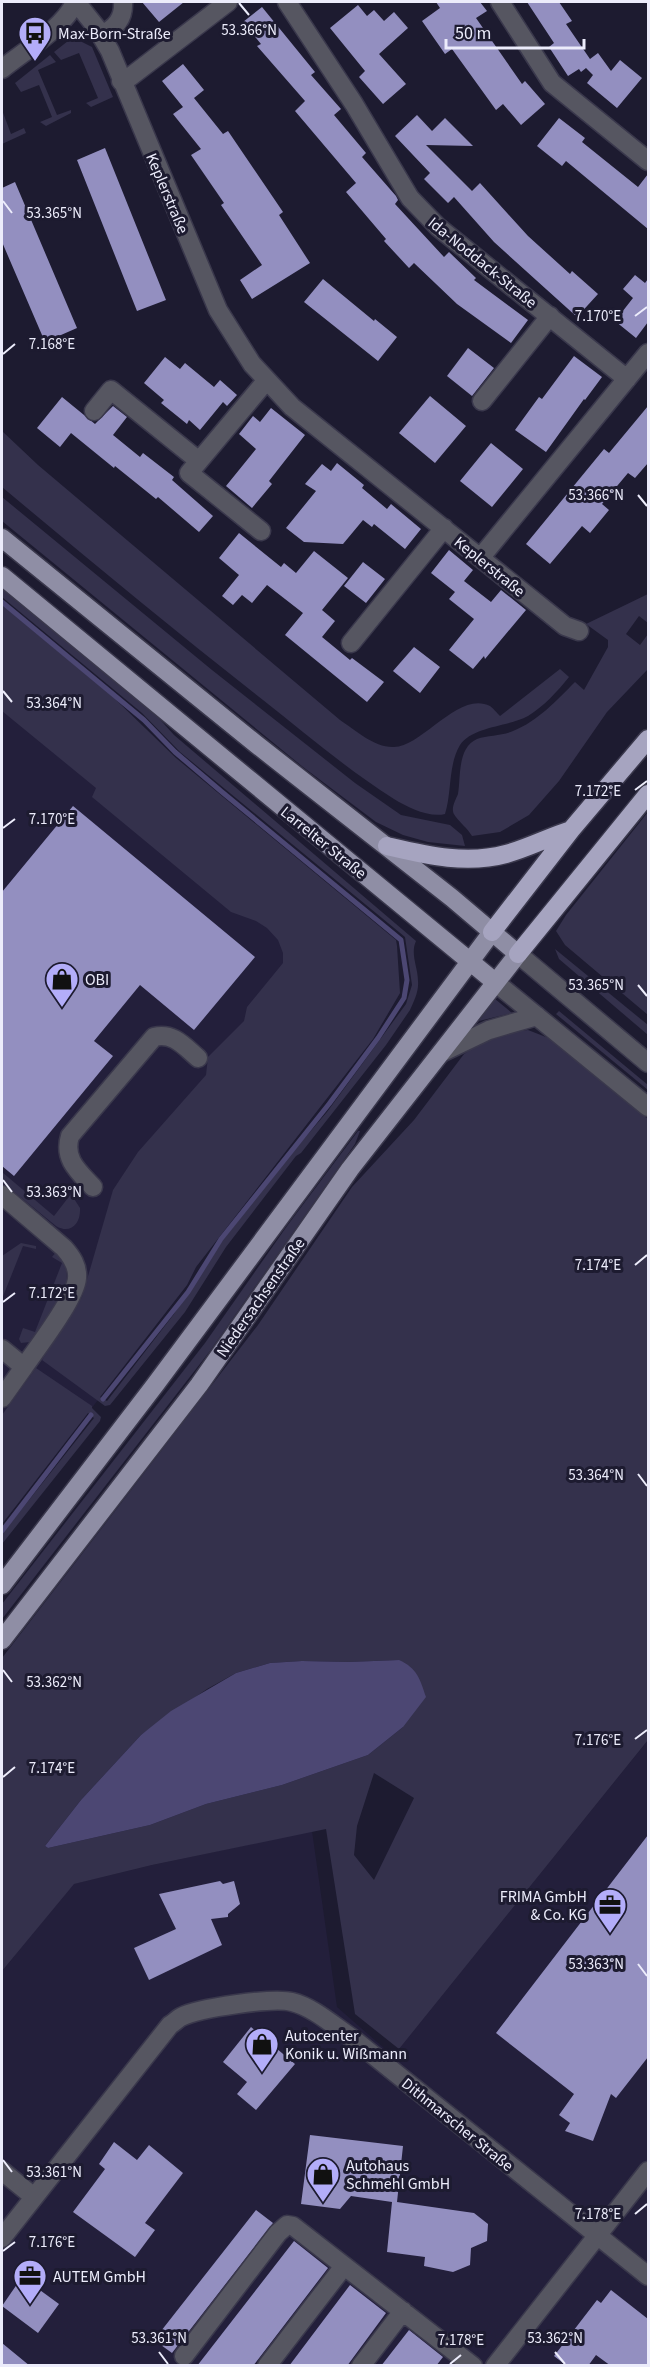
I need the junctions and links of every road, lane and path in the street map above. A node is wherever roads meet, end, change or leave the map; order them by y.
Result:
1 (76, 2) edge
2 (123, 2) edge
3 (228, 2) edge
4 (287, 2) edge
5 (500, 2) edge
6 (101, 35) junction
7 (2, 69) edge
8 (121, 81) junction
9 (648, 161) edge
10 (550, 316) junction
11 (648, 352) edge
12 (627, 379) junction
13 (266, 381) junction
14 (482, 401) dead end
15 (94, 411) dead end
16 (199, 461) junction
17 (444, 528) junction
18 (261, 531) dead end
19 (2, 538) edge
20 (481, 557) junction
21 (2, 576) edge
22 (579, 631) dead end
23 (351, 643) dead end
24 (648, 739) edge
25 (648, 794) edge
26 (571, 830) junction
27 (387, 846) junction
28 (492, 932) junction
29 (518, 954) junction
30 (470, 963) junction
31 (495, 982) junction
32 (537, 1016) junction
33 (441, 1053) junction
34 (198, 1058) dead end
35 (648, 1063) edge
36 (648, 1107) edge
37 (93, 1187) dead end
38 (2, 1195) edge
39 (2, 1349) edge
40 (24, 1367) junction
41 (2, 1398) edge
42 (2, 1585) edge
43 (2, 1640) edge
44 (648, 2171) edge
45 (2, 2172) edge
46 (34, 2197) junction
47 (597, 2236) junction
48 (2, 2238) edge
49 (344, 2266) junction
50 (648, 2276) edge
51 (403, 2311) junction
52 (184, 2356) dead end
53 (463, 2362) edge
54 (267, 2366) edge
55 (361, 2366) edge
56 (495, 2366) edge

1 - 6 street, Keplerstraße
1 - 7 street
2 - 6 street
3 - 8 street
4 - 10 street, Ida-Noddack-Straße
5 - 9 street
6 - 8 street, Keplerstraße
8 - 13 street, Keplerstraße
10 - 12 street, Ida-Noddack-Straße
10 - 14 street
11 - 12 street
12 - 20 street
13 - 16 street
13 - 17 street, Keplerstraße
15 - 16 street
16 - 18 street
17 - 20 street, Keplerstraße
17 - 23 street
19 - 27 main road, Larrelter Straße
20 - 22 street, Keplerstraße
21 - 30 main road, Larrelter Straße
24 - 26 highway
25 - 29 highway
26 - 27 highway
26 - 28 highway
27 - 28 main road, Larrelter Straße
28 - 29 main road, Larrelter Straße
28 - 30 main road, Niedersachsenstraße
29 - 31 main road, Niedersachsenstraße
29 - 35 street, Larrelter Straße
30 - 31 main road, Larrelter Straße
30 - 42 main road, Niedersachsenstraße
31 - 32 street, Larrelter Straße
31 - 33 main road, Niedersachsenstraße
32 - 33 street
32 - 36 street, Larrelter Straße
33 - 43 main road, Niedersachsenstraße
34 - 37 street
38 - 40 street
39 - 40 street
40 - 41 street
44 - 47 street
45 - 46 street
46 - 47 street, Dithmarscher Straße
46 - 48 street, Dithmarscher Straße
47 - 50 street, Dithmarscher Straße
47 - 56 street
49 - 51 street
49 - 52 street
49 - 54 street
51 - 53 street
51 - 55 street

